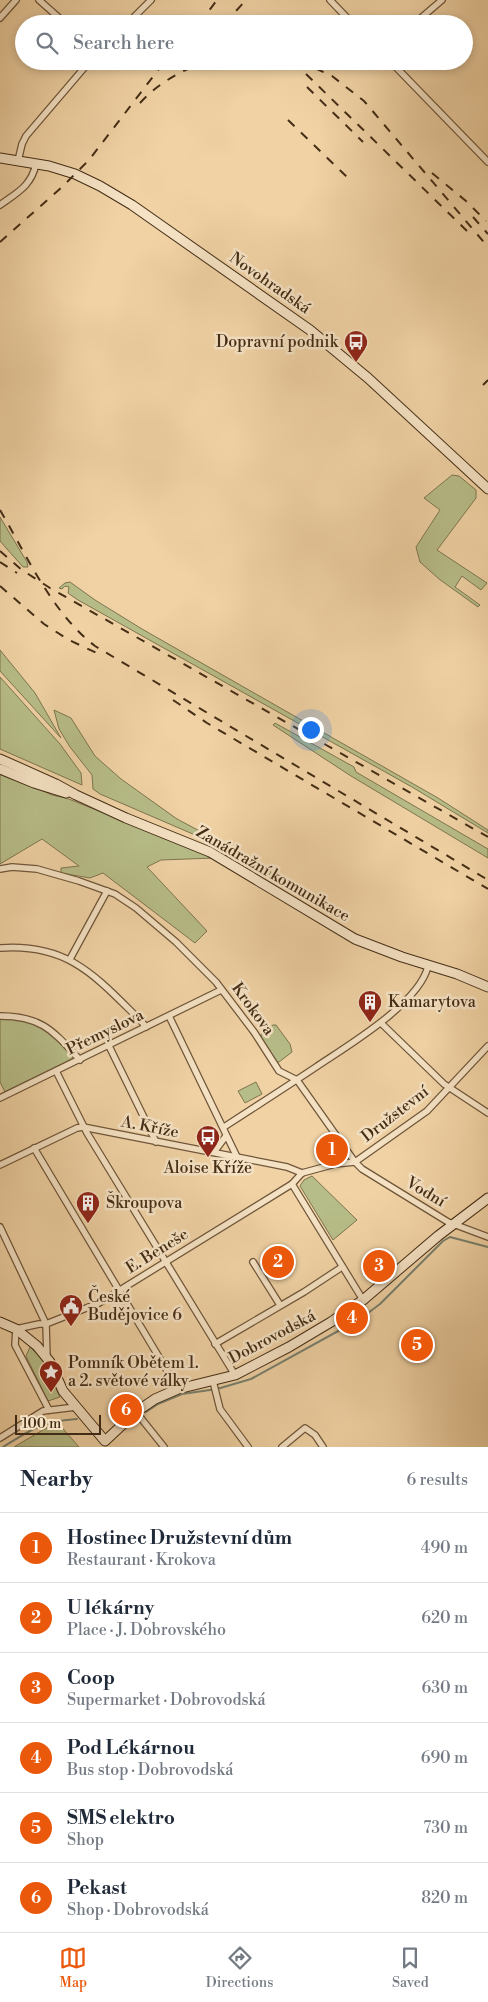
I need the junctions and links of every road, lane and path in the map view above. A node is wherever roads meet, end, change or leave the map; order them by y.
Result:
1 (16, 0) edge
2 (39, 0) edge
3 (152, 0) edge
4 (330, 0) edge
5 (442, 0) edge
6 (56, 15) edge
7 (136, 15) edge
8 (344, 15) edge
9 (424, 15) edge
10 (0, 18) edge
11 (82, 70) edge
12 (399, 70) edge
13 (0, 158) edge
14 (18, 160) junction
15 (488, 162) edge
16 (36, 164) junction
17 (0, 204) edge
18 (488, 489) edge
19 (0, 759) edge
20 (0, 768) edge
21 (76, 795) junction
22 (0, 869) edge
23 (107, 891) junction
24 (0, 948) edge
25 (70, 959) junction
26 (428, 966) junction
27 (488, 987) edge
28 (221, 990) junction
29 (0, 1016) edge
30 (169, 1016) junction
31 (381, 1023) junction
32 (146, 1027) junction
33 (109, 1046) junction
34 (488, 1046) edge
35 (80, 1060) junction
36 (56, 1071) junction
37 (297, 1080) junction
38 (449, 1087) junction
39 (1, 1095) edge
40 (488, 1113) edge
41 (83, 1127) junction
42 (224, 1127) junction
43 (226, 1136) junction
44 (156, 1142) junction
45 (34, 1148) junction
46 (214, 1152) junction
47 (237, 1157) junction
48 (355, 1162) junction
49 (0, 1165) edge
50 (302, 1173) junction
51 (292, 1184) junction
52 (488, 1198) edge
53 (454, 1224) junction
54 (0, 1227) edge
55 (488, 1237) edge
56 (166, 1262) junction
57 (254, 1262) dead end
58 (342, 1267) junction
59 (120, 1290) junction
60 (363, 1300) junction
61 (280, 1305) junction
62 (0, 1322) edge
63 (46, 1324) junction
64 (16, 1330) junction
65 (215, 1344) junction
66 (47, 1358) junction
67 (235, 1375) junction
68 (214, 1386) junction
69 (178, 1389) junction
70 (76, 1407) junction
71 (50, 1410) junction
72 (136, 1412) junction
73 (0, 1438) edge
74 (164, 1447) edge
75 (248, 1447) edge
76 (282, 1447) edge
77 (323, 1447) edge

1 - 10 street
2 - 6 street
3 - 7 street
4 - 8 street
5 - 9 street
11 - 14 street
12 - 15 street
13 - 14 main road, Novohradská
14 - 16 main road, Novohradská
16 - 17 street
16 - 18 main road, Novohradská
19 - 21 main road, Zanádražní komunikace
20 - 21 main road, Zanádražní komunikace
21 - 26 main road, Zanádražní komunikace
22 - 23 street, Krokova
23 - 25 street
23 - 28 street, Krokova
24 - 25 street
25 - 32 street
26 - 27 main road, Zanádražní komunikace
26 - 31 street
28 - 30 street, Přemyslova
28 - 37 street, Krokova
29 - 35 street
30 - 32 street, Přemyslova
30 - 42 street
31 - 37 street
31 - 38 street
32 - 33 street, Přemyslova
33 - 35 street, Přemyslova
33 - 44 street
34 - 38 street, Družstevní
35 - 36 street, Přemyslova
36 - 39 street, Přemyslova
36 - 41 street
37 - 42 street
37 - 48 street, Krokova
38 - 40 street
38 - 48 street, Družstevní
41 - 44 street, A. Kříže
41 - 45 street
41 - 56 street
42 - 43 street
43 - 46 street
43 - 47 street
44 - 46 street, A. Kříže
45 - 49 street
45 - 59 street
46 - 47 street, A. Kříže
47 - 50 street, A. Kříže
48 - 50 street, Družstevní
48 - 53 street, Vodní
50 - 51 street, E. Beneše
51 - 56 street, E. Beneše
51 - 58 street
52 - 53 main road, Dobrovodská
53 - 55 street, Vodní
53 - 60 main road, Dobrovodská
54 - 63 street
56 - 59 street, E. Beneše
56 - 65 street
57 - 61 street
58 - 60 street
58 - 61 street
59 - 63 street, E. Beneše
59 - 69 street
60 - 67 main road, Dobrovodská
61 - 65 street
62 - 64 main road
63 - 64 street, E. Beneše
63 - 66 street
64 - 66 main road
64 - 71 street
65 - 67 street
66 - 70 main road
67 - 68 main road, Dobrovodská
68 - 69 main road, Dobrovodská
68 - 75 street
69 - 72 main road, Dobrovodská
70 - 71 street
70 - 72 main road, Dobrovodská
71 - 73 street
72 - 74 street
76 - 77 street

